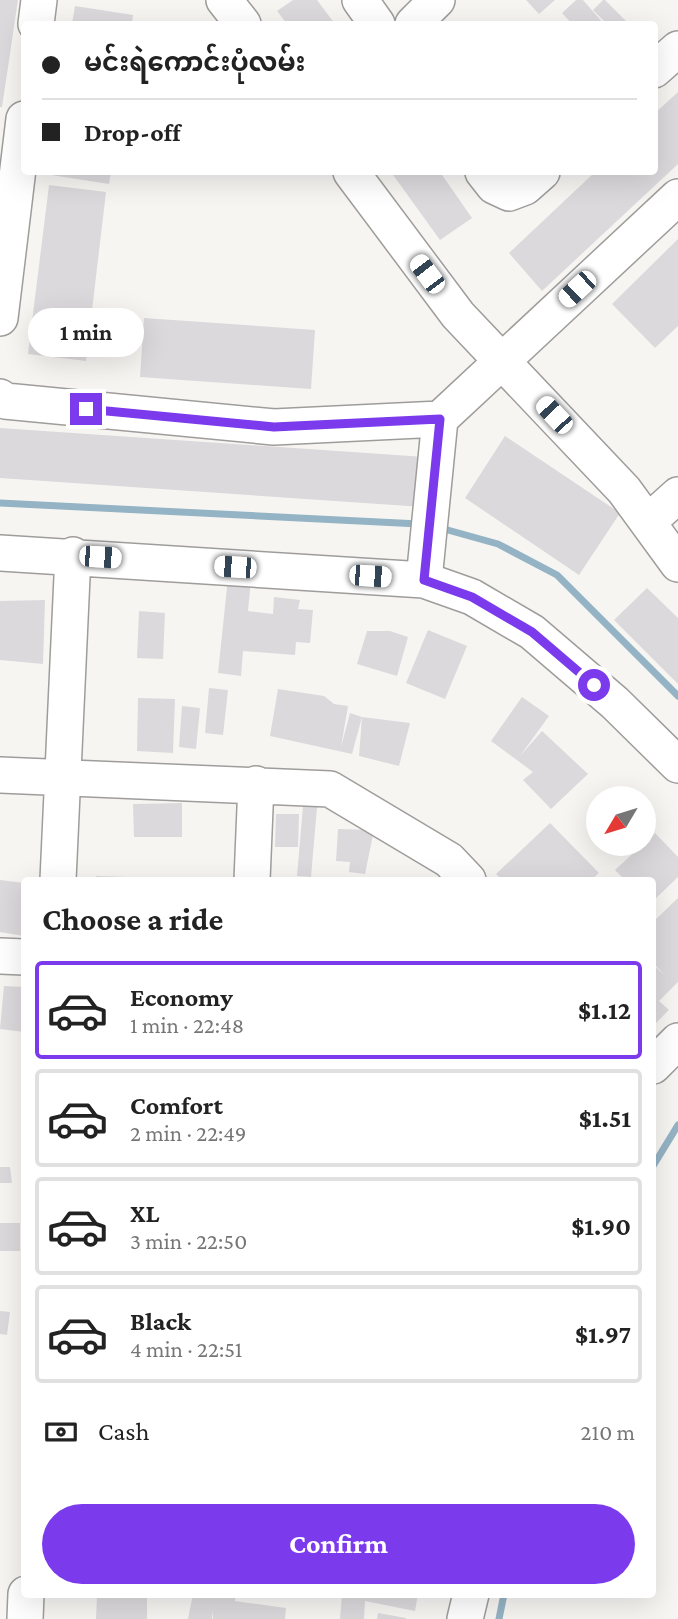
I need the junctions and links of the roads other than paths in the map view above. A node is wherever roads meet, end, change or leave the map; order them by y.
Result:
1 (39, 0) edge
2 (224, 0) edge
3 (360, 0) edge
4 (437, 0) edge
5 (36, 21) edge
6 (241, 21) edge
7 (375, 21) edge
8 (416, 21) edge
9 (678, 49) edge
10 (658, 66) edge
11 (21, 144) edge
12 (353, 175) edge
13 (485, 175) edge
14 (539, 175) edge
15 (678, 197) edge
16 (0, 318) edge
17 (502, 359) junction
18 (0, 397) edge
19 (440, 419) junction
20 (678, 495) edge
21 (648, 522) junction
22 (0, 553) edge
23 (73, 555) junction
24 (678, 564) edge
25 (424, 580) junction
26 (678, 765) edge
27 (0, 775) edge
28 (63, 779) junction
29 (256, 784) junction
30 (455, 874) edge
31 (58, 877) edge
32 (252, 877) edge
33 (0, 956) edge
34 (21, 957) edge
35 (678, 1041) edge
36 (656, 1062) edge
37 (26, 1598) edge
38 (470, 1598) edge
39 (25, 1619) edge
40 (464, 1619) edge

1 - 5 street
2 - 6 street
3 - 7 street
4 - 8 street
9 - 10 street
11 - 16 street
12 - 17 street
13 - 14 street
15 - 17 street
17 - 19 street
17 - 21 street
18 - 19 street
19 - 25 street
20 - 21 street
21 - 24 street
22 - 23 street
23 - 25 street
23 - 28 street
25 - 26 street
27 - 28 street
28 - 29 street
28 - 31 street
29 - 30 street
29 - 32 street
33 - 34 street
35 - 36 street
37 - 39 street
38 - 40 street

